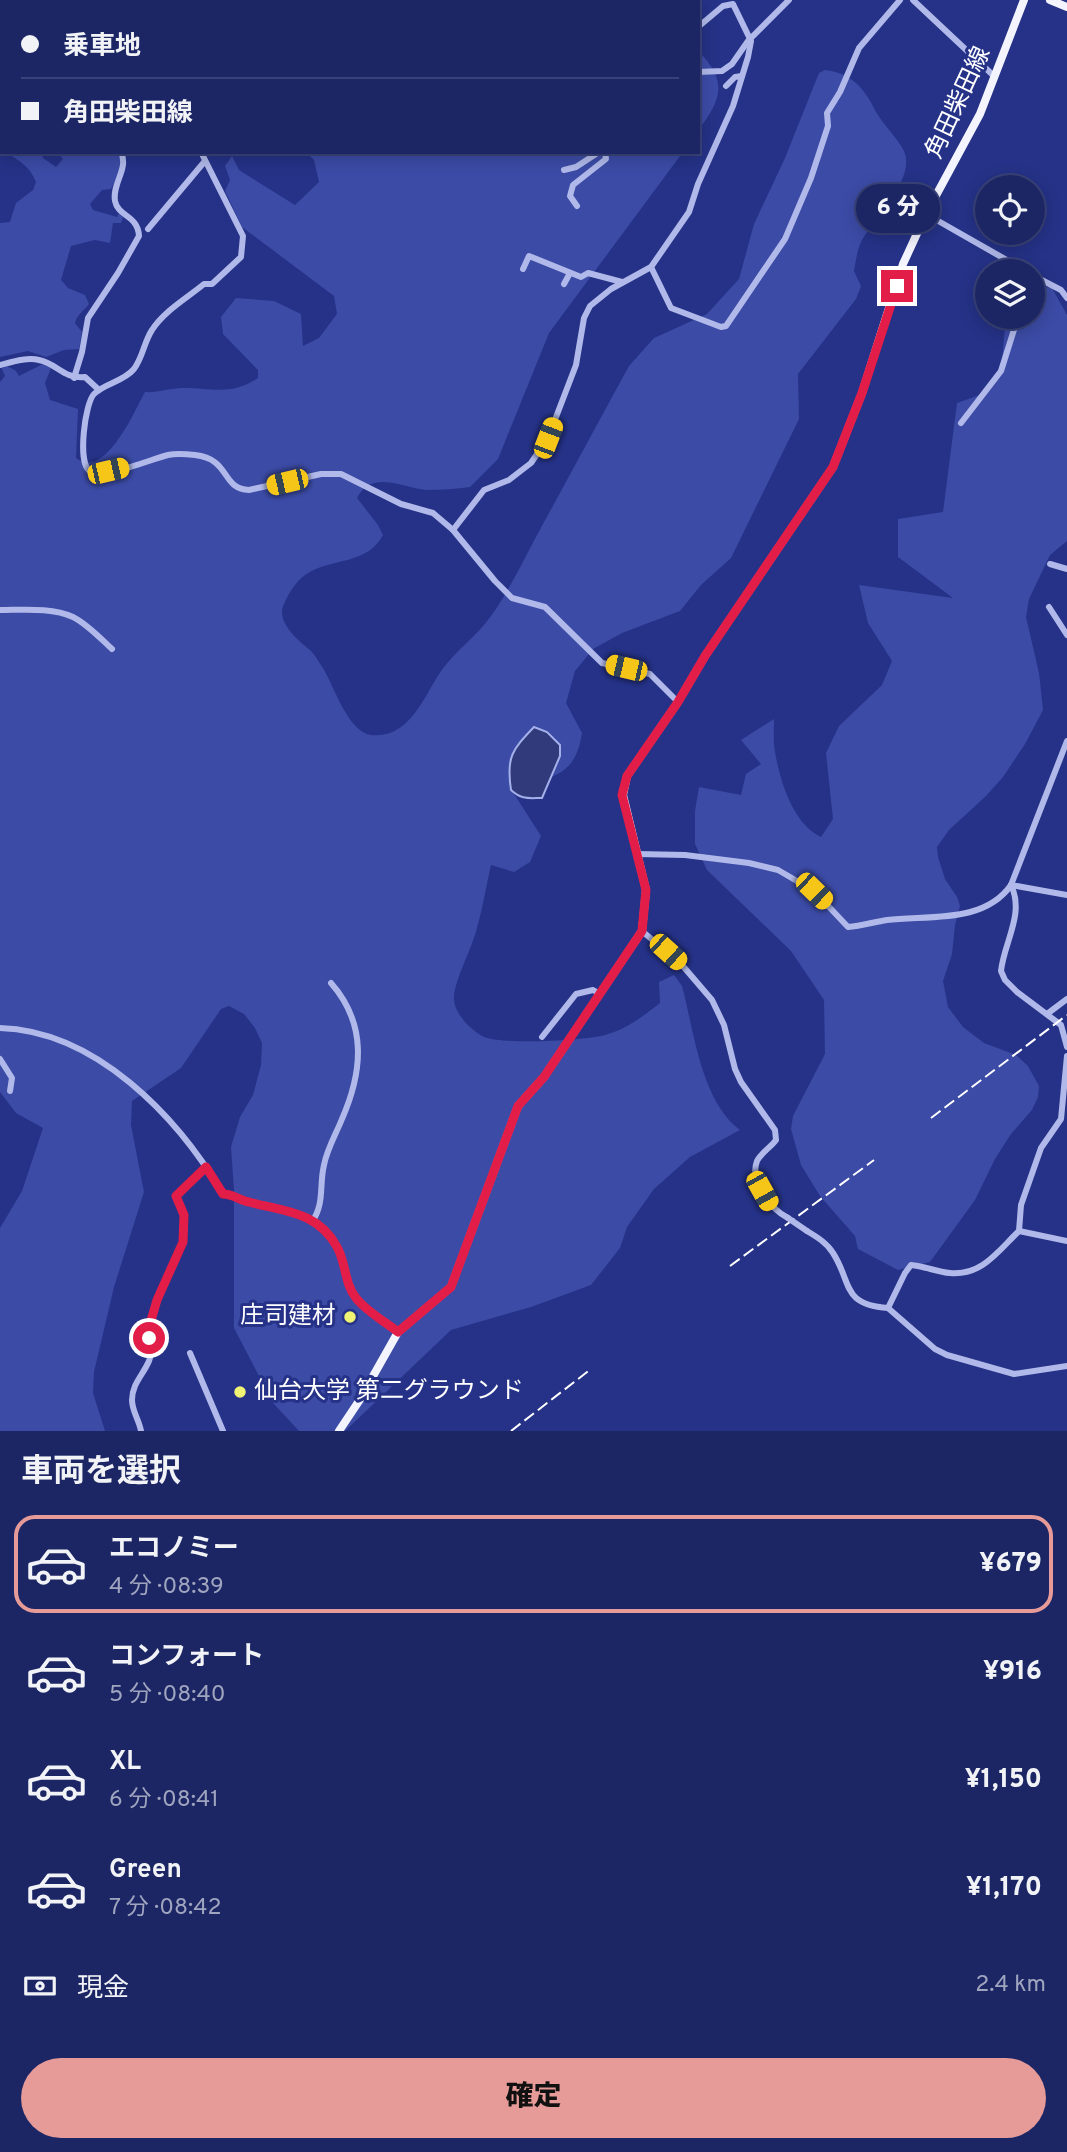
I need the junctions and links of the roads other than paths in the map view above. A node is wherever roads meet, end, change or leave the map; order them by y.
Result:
1 (789, 0) edge
2 (900, 0) edge
3 (913, 0) edge
4 (1024, 0) edge
5 (1050, 0) edge
6 (735, 3) edge
7 (1067, 7) edge
8 (700, 25) edge
9 (751, 41) junction
10 (700, 72) edge
11 (742, 76) junction
12 (995, 78) junction
13 (726, 86) dead end
14 (122, 154) edge
15 (202, 154) edge
16 (596, 154) edge
17 (605, 154) edge
18 (205, 161) junction
19 (564, 170) dead end
20 (577, 206) dead end
21 (926, 214) junction
22 (148, 229) dead end
23 (1005, 259) edge
24 (650, 267) junction
25 (523, 269) dead end
26 (570, 273) junction
27 (622, 282) junction
28 (1045, 282) edge
29 (564, 284) dead end
30 (1067, 298) edge
31 (1014, 329) edge
32 (0, 365) edge
33 (74, 379) junction
34 (99, 390) junction
35 (961, 424) dead end
36 (453, 530) junction
37 (1049, 565) dead end
38 (1067, 569) edge
39 (1049, 607) dead end
40 (0, 610) edge
41 (1067, 635) edge
42 (112, 649) dead end
43 (678, 702) junction
44 (1067, 741) edge
45 (638, 853) junction
46 (1011, 885) junction
47 (1067, 895) edge
48 (642, 931) junction
49 (331, 983) dead end
50 (600, 994) junction
51 (1067, 999) edge
52 (1047, 1014) junction
53 (0, 1028) edge
54 (541, 1037) dead end
55 (1067, 1043) edge
56 (1067, 1056) edge
57 (0, 1059) edge
58 (10, 1091) dead end
59 (206, 1167) junction
60 (312, 1222) junction
61 (1019, 1231) junction
62 (1067, 1241) edge
63 (888, 1308) junction
64 (398, 1332) junction
65 (190, 1353) dead end
66 (1067, 1366) edge
67 (141, 1431) edge
68 (223, 1431) edge
69 (340, 1431) edge

1 - 9 street
2 - 24 street
3 - 12 street
4 - 12 main road, 角田柴田線
5 - 7 main road
6 - 8 street
6 - 9 street
9 - 10 street
9 - 11 street
11 - 13 street
11 - 24 street
12 - 21 main road, 角田柴田線
14 - 33 street
15 - 18 street
16 - 19 street
17 - 20 street
18 - 22 street
18 - 34 street
21 - 23 street
21 - 43 main road, 角田柴田線
24 - 27 street
25 - 26 street
26 - 27 street
26 - 29 street
27 - 36 street
28 - 30 street
31 - 35 street
32 - 33 street
33 - 34 street
34 - 36 street
36 - 43 street
37 - 38 street
39 - 41 street
40 - 42 street
43 - 45 main road, 角田柴田線
44 - 46 street
45 - 46 street
45 - 48 main road, 角田柴田線
46 - 47 street
46 - 52 street
48 - 50 main road, 角田柴田線
48 - 63 street, bridge
49 - 60 street
50 - 54 street
50 - 64 main road, 角田柴田線
51 - 52 street
52 - 55 street
53 - 59 street
56 - 61 street
57 - 58 street
59 - 60 street
59 - 67 street
60 - 64 street
61 - 62 street
61 - 63 street
63 - 66 street
64 - 69 main road, 角田柴田線
65 - 68 street

